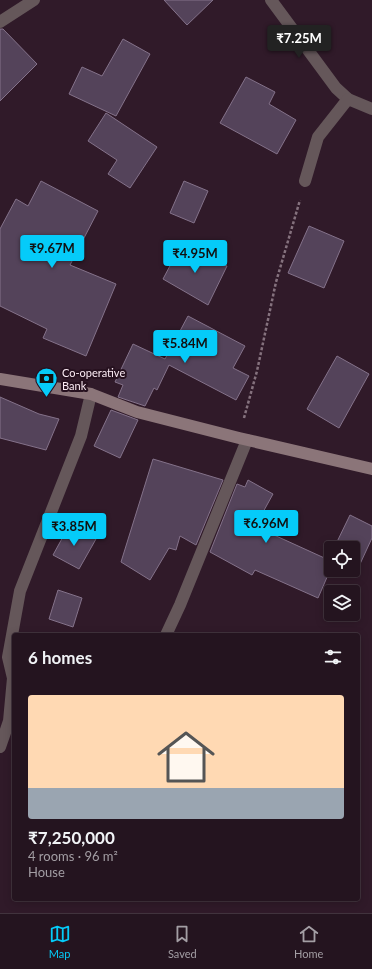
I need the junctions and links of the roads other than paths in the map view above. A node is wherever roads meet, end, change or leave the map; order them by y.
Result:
1 (34, 0) edge
2 (271, 0) edge
3 (0, 22) edge
4 (348, 99) junction
5 (372, 110) edge
6 (305, 180) road end
7 (0, 379) edge
8 (91, 394) junction
9 (243, 439) junction
10 (372, 469) edge
11 (12, 633) edge
12 (167, 633) edge
13 (12, 635) edge
14 (12, 674) edge
15 (12, 689) edge
16 (0, 747) edge

1 - 3 street
2 - 4 street
4 - 5 street
4 - 6 street
7 - 8 street
8 - 9 street
8 - 11 street
9 - 10 street
9 - 12 street
13 - 14 street
15 - 16 street

